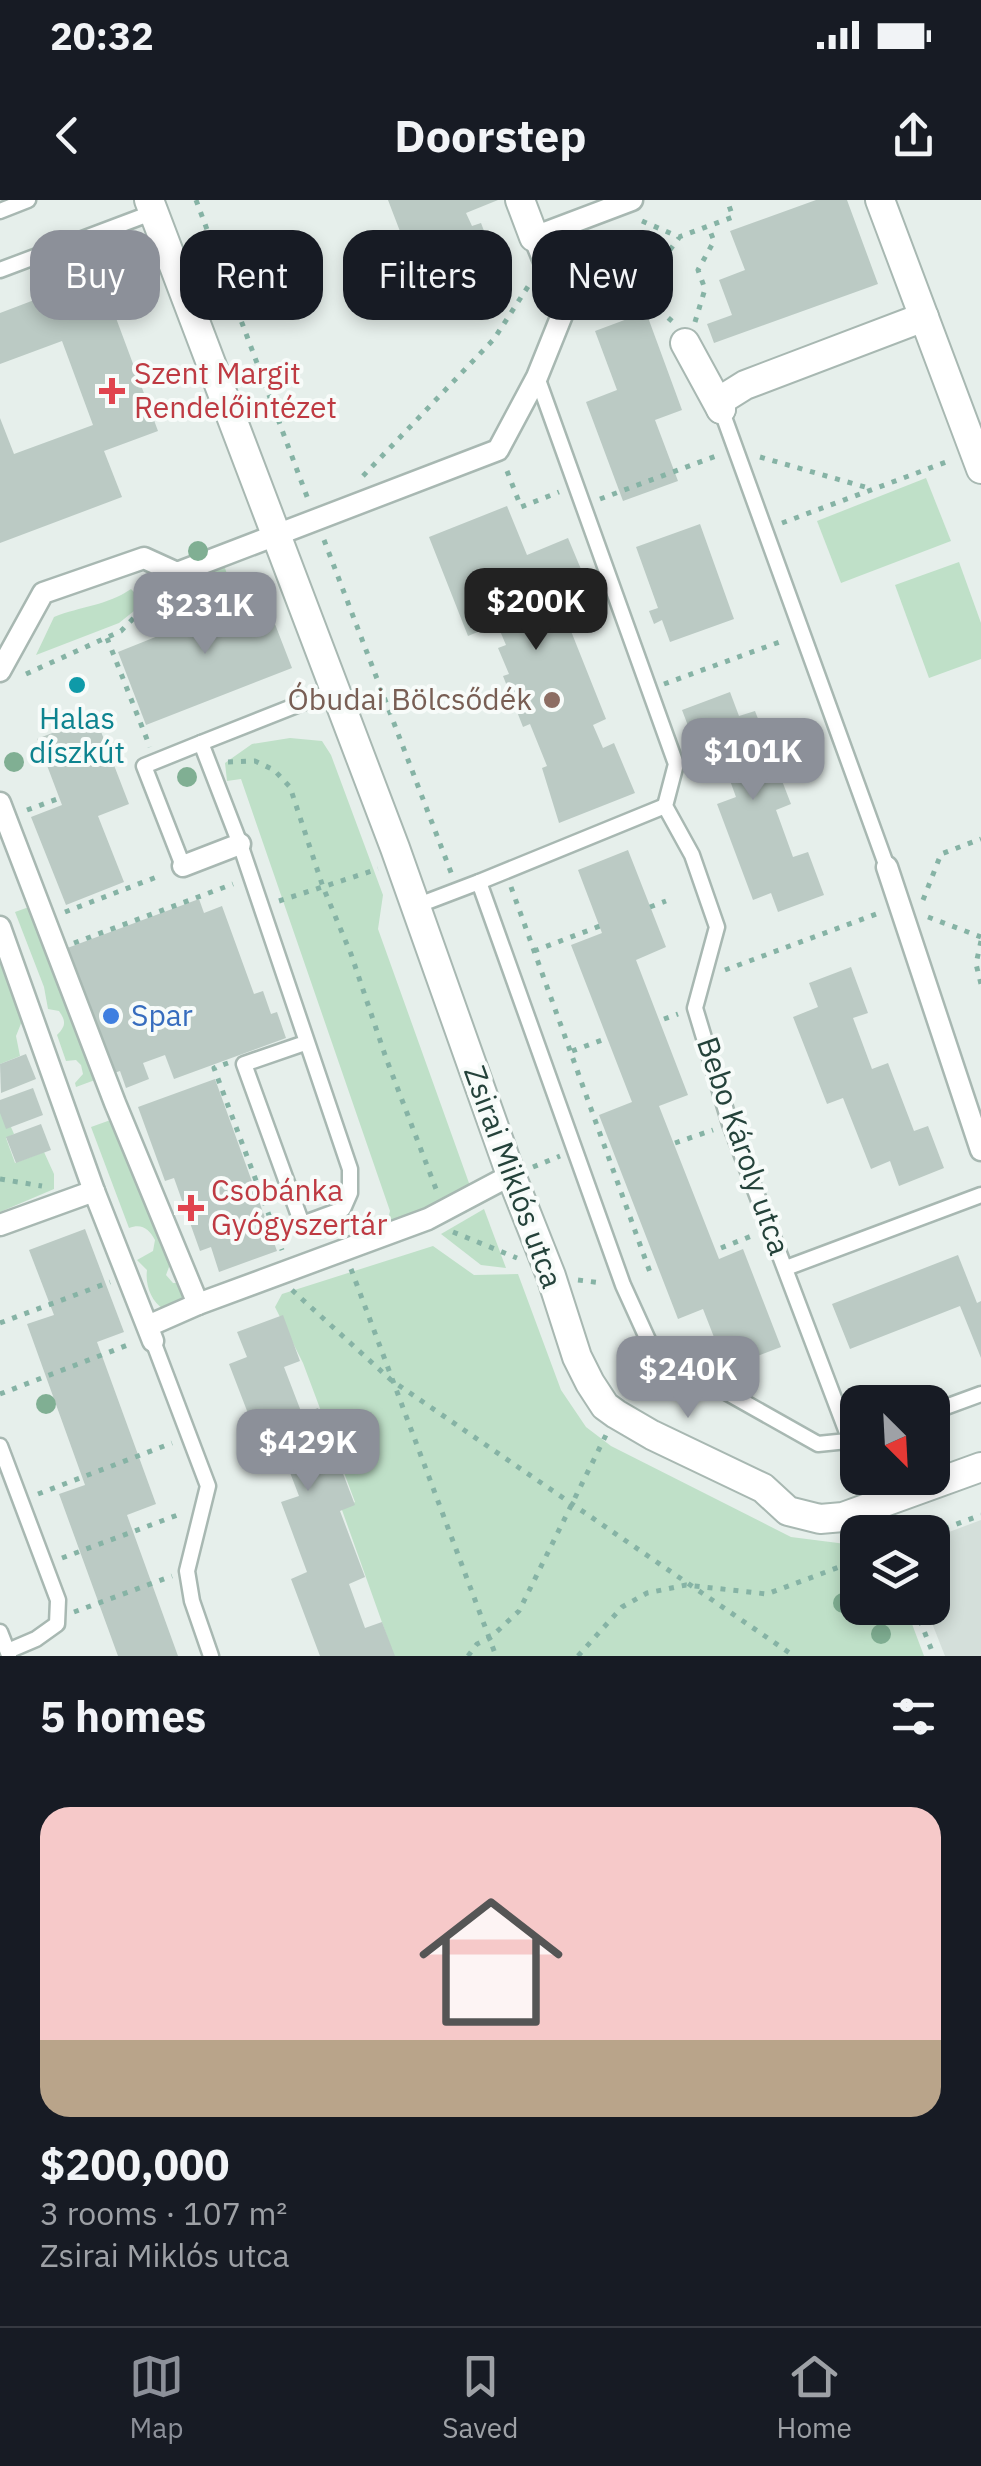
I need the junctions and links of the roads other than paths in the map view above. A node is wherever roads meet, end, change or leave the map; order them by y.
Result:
1 (28, 200) edge
2 (520, 200) edge
3 (880, 200) edge
4 (626, 202) edge
5 (152, 206) edge
6 (0, 211) edge
7 (558, 230) edge
8 (532, 231) edge
9 (0, 270) edge
10 (924, 317) junction
11 (560, 320) edge
12 (685, 343) road end
13 (537, 377) junction
14 (721, 409) junction
15 (978, 461) edge
16 (281, 545) junction
17 (9, 675) edge
18 (335, 690) junction
19 (201, 743) junction
20 (665, 806) junction
21 (3, 811) edge
22 (240, 844) junction
23 (184, 866) joint
24 (887, 867) joint
25 (479, 882) junction
26 (416, 906) junction
27 (0, 927) edge
28 (305, 1042) junction
29 (981, 1150) edge
30 (511, 1175) junction
31 (94, 1191) junction
32 (981, 1195) edge
33 (0, 1225) edge
34 (786, 1268) junction
35 (198, 1304) junction
36 (147, 1336) junction
37 (981, 1394) edge
38 (840, 1405) edge
39 (950, 1405) edge
40 (840, 1442) edge
41 (0, 1446) edge
42 (981, 1467) edge
43 (0, 1632) edge
44 (9, 1653) edge
45 (211, 1656) edge

1 - 6 lane
2 - 8 street
3 - 10 street
4 - 7 street
5 - 9 lane
5 - 16 street, Zsirai Miklós utca
10 - 14 street
10 - 15 street
11 - 13 street
12 - 14 street
13 - 16 street
13 - 20 lane
14 - 24 lane
16 - 17 street
16 - 18 street, Zsirai Miklós utca
18 - 19 lane
18 - 26 street, Zsirai Miklós utca
19 - 22 lane
19 - 23 lane
20 - 25 lane
20 - 34 lane, Bebo Károly utca
21 - 35 street
22 - 23 street
22 - 28 lane
24 - 29 street
25 - 26 lane
25 - 40 lane
26 - 30 street, Zsirai Miklós utca
27 - 31 street
28 - 28 lane
30 - 35 street
30 - 42 street, Zsirai Miklós utca
31 - 33 street
31 - 36 street
32 - 34 lane, Bebo Károly utca
34 - 38 lane
35 - 36 street
36 - 45 lane
37 - 39 lane
41 - 44 lane
43 - 44 lane

